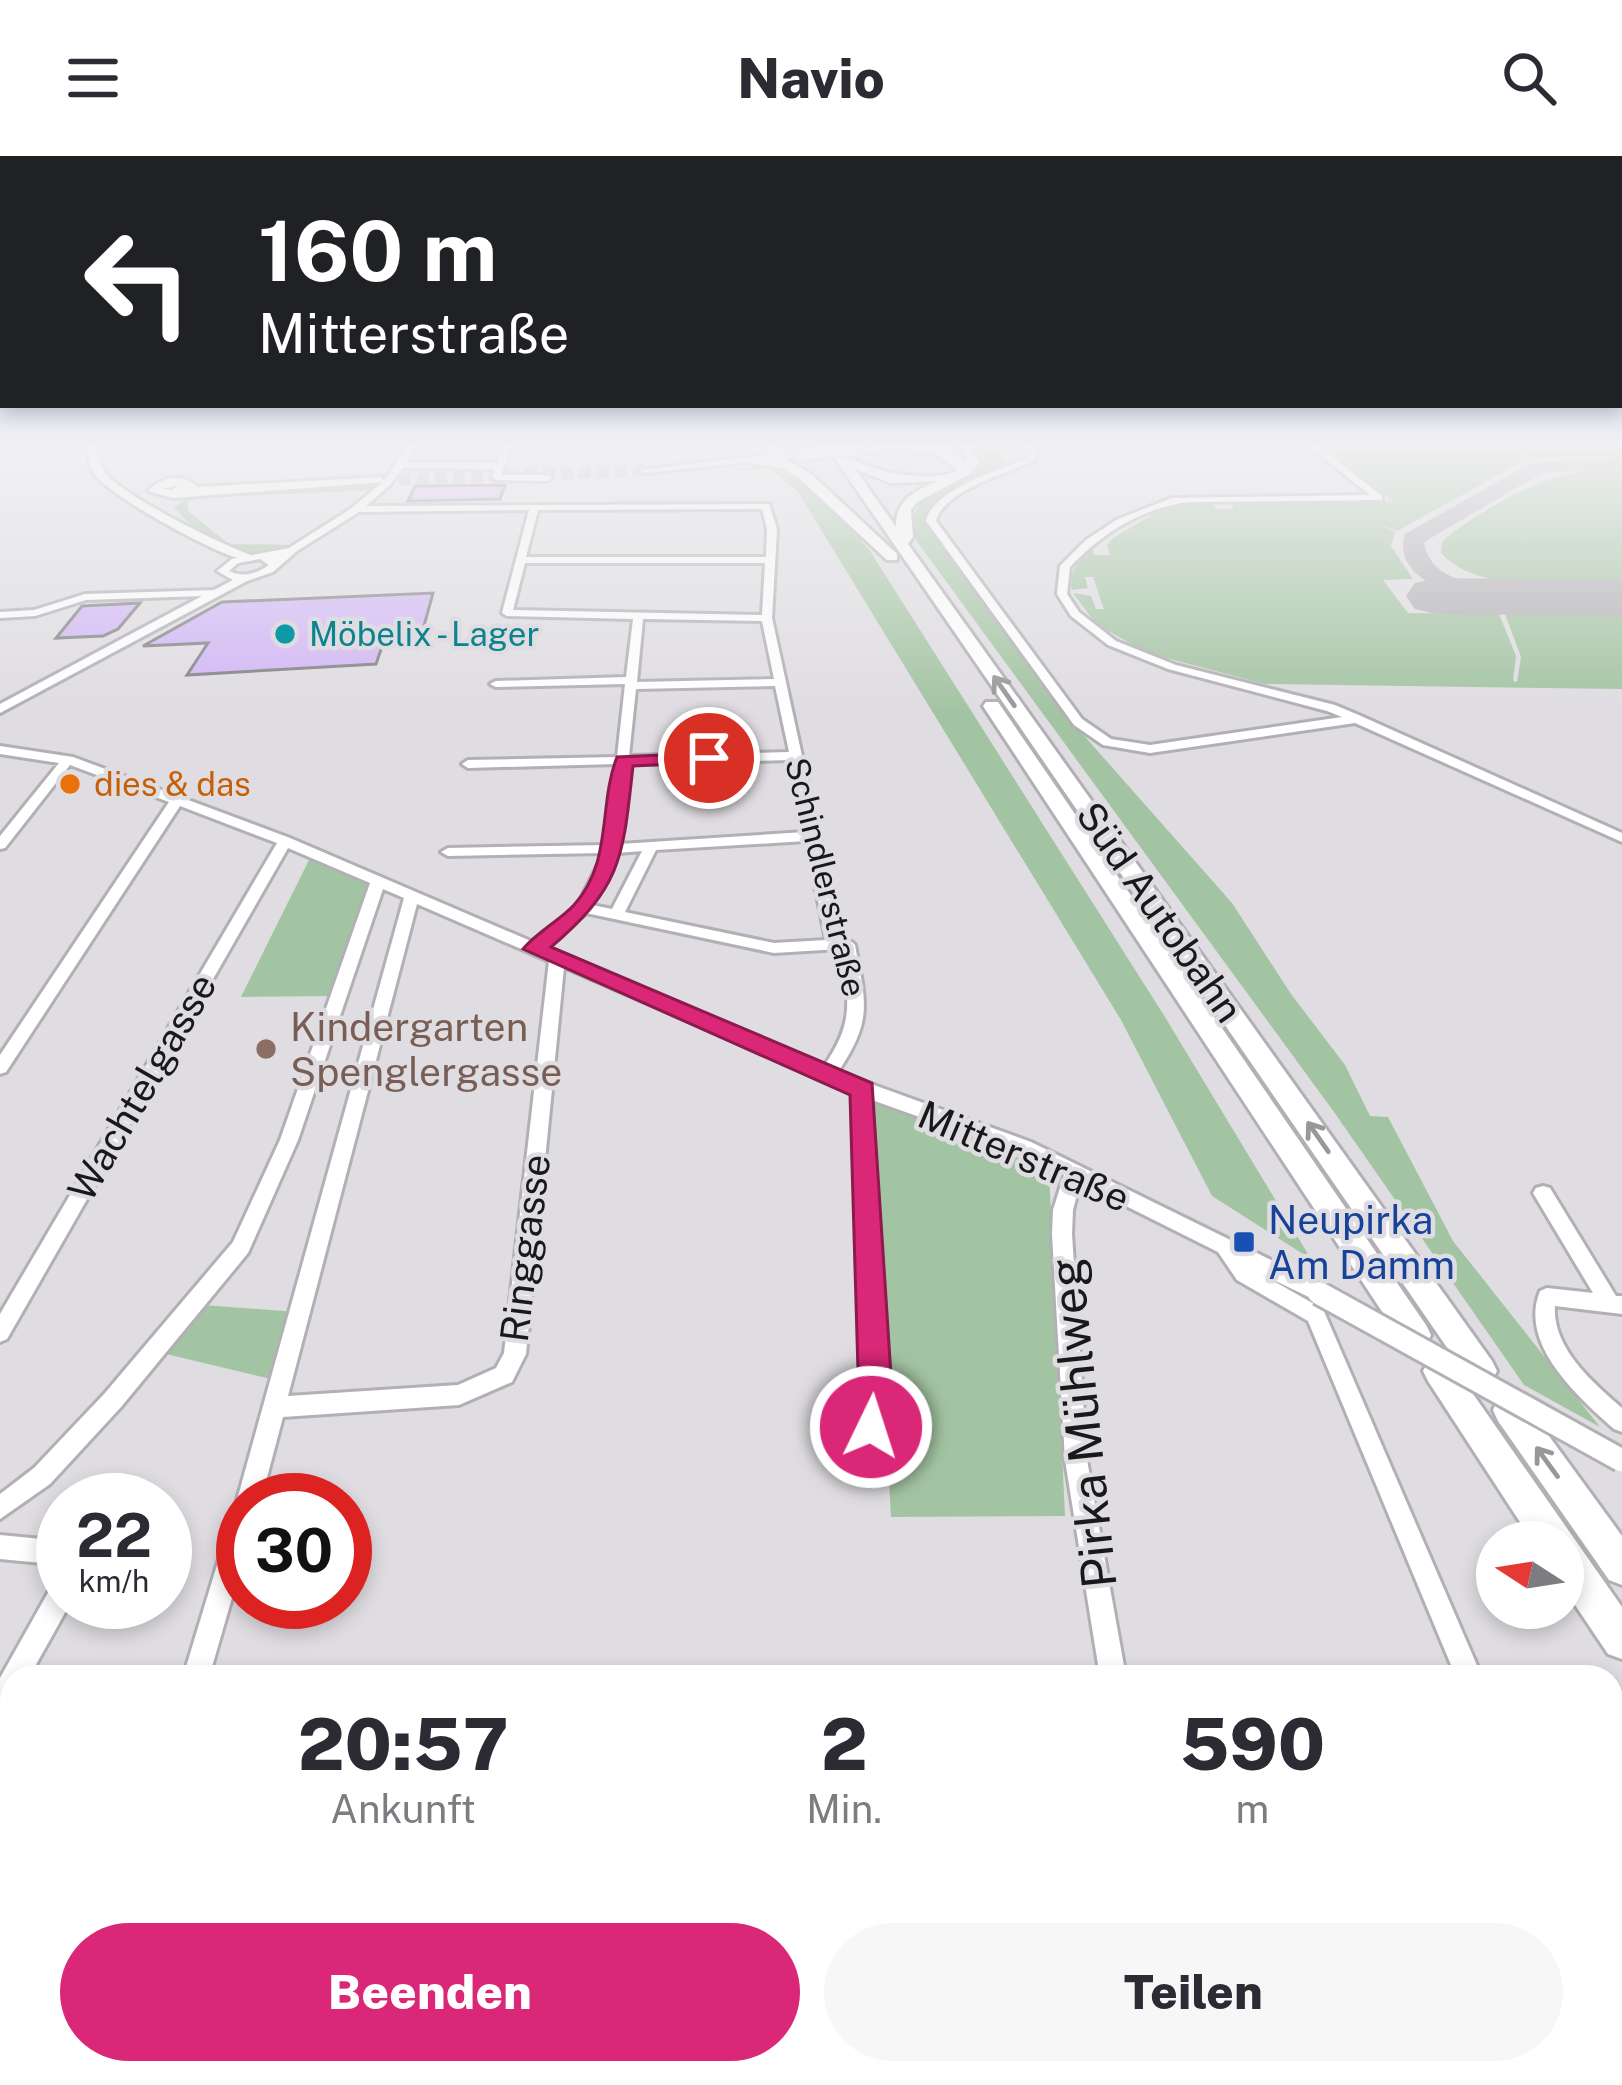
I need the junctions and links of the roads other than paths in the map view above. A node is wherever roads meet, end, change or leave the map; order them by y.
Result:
1 (194, 533) edge
2 (321, 533) edge
3 (528, 533) edge
4 (772, 533) edge
5 (874, 533) edge
6 (884, 533) edge
7 (904, 533) edge
8 (935, 533) edge
9 (1111, 533) edge
10 (896, 551) junction
11 (269, 560) junction
12 (521, 560) junction
13 (769, 560) junction
14 (233, 562) junction
15 (246, 578) junction
16 (215, 593) junction
17 (0, 616) edge
18 (638, 618) junction
19 (766, 618) junction
20 (782, 682) junction
21 (496, 683) dead end
22 (631, 683) junction
23 (0, 709) edge
24 (1358, 719) junction
25 (0, 750) edge
26 (795, 756) junction
27 (68, 760) junction
28 (624, 761) junction
29 (468, 764) dead end
30 (177, 801) junction
31 (812, 836) junction
32 (1622, 838) edge
33 (285, 841) junction
34 (0, 845) edge
35 (651, 847) junction
36 (613, 849) junction
37 (448, 852) dead end
38 (378, 881) junction
39 (412, 896) junction
40 (584, 908) junction
41 (616, 916) junction
42 (835, 944) junction
43 (535, 949) junction
44 (557, 961) junction
45 (0, 1031) edge
46 (26, 1031) junction
47 (0, 1067) edge
48 (828, 1074) junction
49 (863, 1090) junction
50 (1075, 1170) junction
51 (1543, 1193) dead end
52 (1225, 1246) junction
53 (1616, 1304) edge
54 (0, 1333) edge
55 (1415, 1335) dead end
56 (1439, 1370) dead end
57 (1481, 1371) dead end
58 (277, 1407) junction
59 (1510, 1410) dead end
60 (1622, 1422) edge
61 (841, 1440) dead end
62 (1621, 1460) edge
63 (257, 1473) edge
64 (0, 1508) edge
65 (1540, 1521) edge
66 (0, 1547) edge
67 (36, 1550) edge
68 (1622, 1568) edge
69 (1584, 1585) edge
70 (216, 1610) edge
71 (42, 1629) edge
72 (1622, 1640) edge
73 (22, 1665) edge
74 (200, 1665) edge
75 (1111, 1665) edge
76 (1463, 1665) edge

1 - 14 main road
2 - 11 street
3 - 12 street
4 - 13 street, Schindlerstraße
5 - 10 highway
6 - 10 highway, Süd Autobahn
7 - 10 highway
8 - 24 street
9 - 24 street
10 - 55 highway, Süd Autobahn
57 -> 10 highway, Süd Autobahn
11 - 14 street
11 - 15 street
12 - 13 street
12 - 18 street
13 - 19 street, Schindlerstraße
14 - 15 street
14 - 16 street
15 - 16 street
16 - 17 street
16 - 23 street
18 - 19 street
18 - 22 street
19 - 20 street, Schindlerstraße
20 - 22 street
20 - 26 street, Schindlerstraße
21 - 22 street
22 - 28 street
24 - 32 street
25 - 27 street, Mitterstraße
26 - 28 street
26 - 31 street, Schindlerstraße
27 - 30 street, Mitterstraße
27 - 34 street
28 - 29 street
28 - 36 street
30 - 33 street, Mitterstraße
30 - 46 street
31 - 35 street
31 - 42 street, Schindlerstraße
33 - 38 street, Mitterstraße
33 - 54 street, Wachtelgasse
35 - 36 street
35 - 41 street
36 - 37 street
36 - 40 street
38 - 39 street, Mitterstraße
38 - 64 street
39 - 43 street, Mitterstraße
39 - 58 street
40 - 41 street
40 - 43 street
41 - 42 street
42 - 48 street, Schindlerstraße
43 - 44 street, Mitterstraße
44 - 48 street, Mitterstraße
44 - 58 street, Ringgasse
45 - 46 street
46 - 47 street
48 - 49 street, Mitterstraße
49 - 50 street, Mitterstraße
49 - 61 street
50 - 52 street, Mitterstraße
50 - 75 street, Pirka Mühlweg
51 - 53 street
52 - 62 street, Mitterstraße, bridge
52 - 76 street
53 - 60 street
56 - 65 highway
58 - 63 street
68 -> 59 highway
66 - 67 street
69 - 72 highway
70 - 74 street
71 - 73 street

